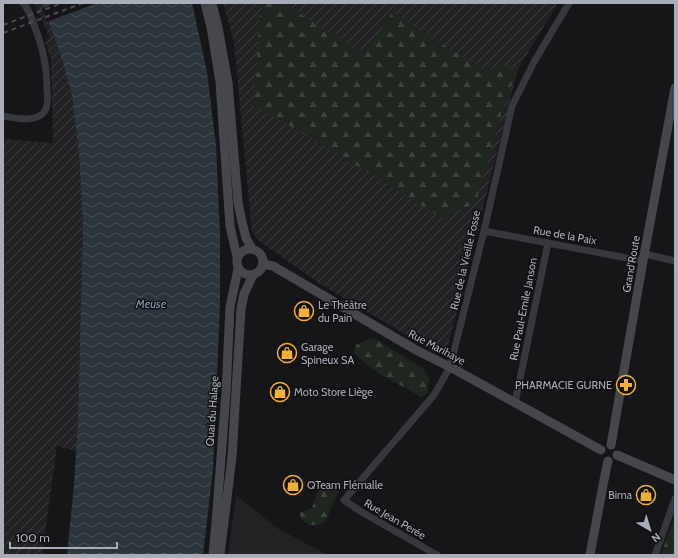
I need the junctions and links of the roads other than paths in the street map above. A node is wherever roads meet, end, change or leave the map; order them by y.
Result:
1 (23, 3) edge
2 (205, 3) edge
3 (212, 3) edge
4 (569, 3) edge
5 (675, 88) edge
6 (3, 116) edge
7 (484, 231) junction
8 (548, 243) junction
9 (252, 249) junction
10 (237, 257) junction
11 (644, 257) junction
12 (675, 261) edge
13 (263, 264) junction
14 (238, 269) junction
15 (253, 274) junction
16 (450, 367) junction
17 (515, 403) junction
18 (611, 445) junction
19 (601, 450) junction
20 (617, 455) junction
21 (608, 461) junction
22 (675, 480) edge
23 (675, 499) edge
24 (344, 500) joint
25 (213, 555) edge
26 (220, 555) edge
27 (437, 555) edge
28 (590, 555) edge
29 (655, 555) edge

1 - 6 street
2 - 10 main road
3 - 9 main road
4 - 7 street, Rue de la Vieille Fosse
5 - 11 main road, Grand'Route
7 - 8 street, Rue de la Paix
7 - 16 street, Rue de la Vieille Fosse
8 - 11 street, Rue de la Paix
8 - 17 street, Rue Paul-Emile Janson
9 - 10 main road
9 - 13 main road
10 - 14 main road
11 - 12 street, Rue de la Paix
11 - 18 main road, Grand'Route
13 - 15 main road
13 - 16 main road, Rue Marihaye
14 - 15 main road
14 - 25 main road, Quai du Halage
15 - 26 main road, Quai du Halage
16 - 17 main road, Rue Marihaye
16 - 24 street, Rue de la Vieille Fosse
17 - 19 main road, Rue Marihaye
18 - 19 main road
18 - 20 main road
19 - 21 main road
20 - 21 main road
20 - 22 main road
21 - 28 main road
23 - 29 street
24 - 27 street, Rue Jean Perée

